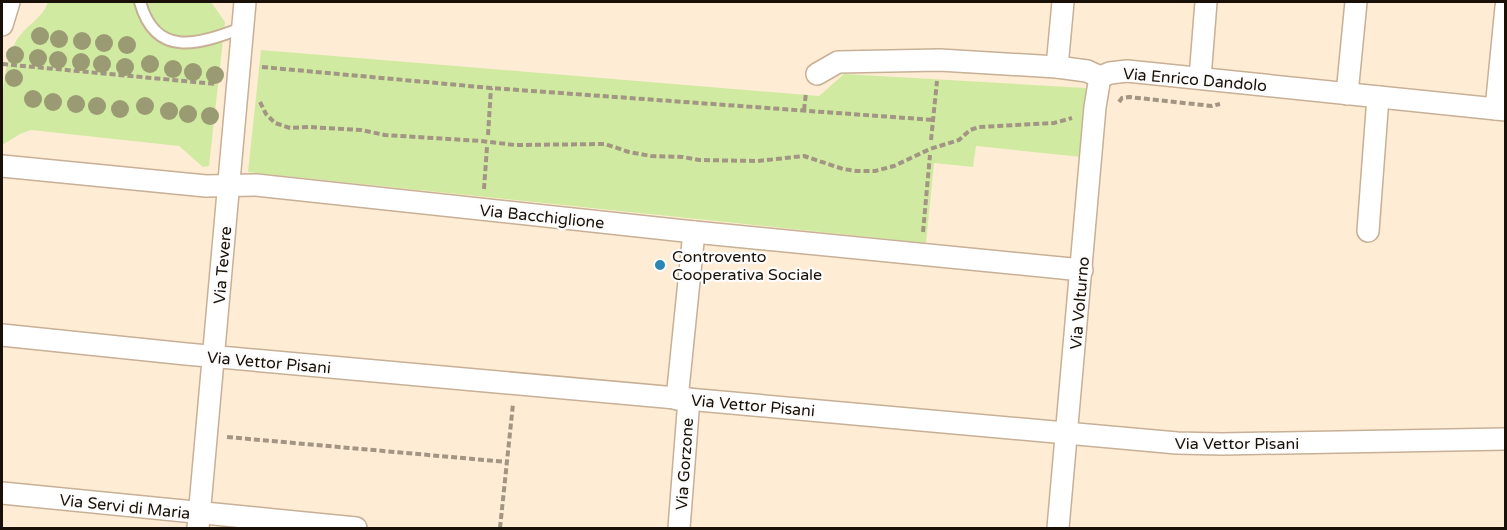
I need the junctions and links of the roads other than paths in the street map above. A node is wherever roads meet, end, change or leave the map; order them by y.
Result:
1 (9, 2) edge
2 (140, 2) edge
3 (245, 2) edge
4 (1063, 2) edge
5 (1206, 2) edge
6 (1356, 2) edge
7 (1506, 7) edge
8 (2, 25) edge
9 (242, 28) junction
10 (1057, 67) junction
11 (817, 74) dead end
12 (1100, 77) junction
13 (1200, 78) junction
14 (1347, 94) junction
15 (1378, 97) junction
16 (1501, 109) edge
17 (2, 166) edge
18 (228, 187) junction
19 (1368, 231) dead end
20 (694, 232) junction
21 (1082, 270) junction
22 (2, 335) edge
23 (214, 357) junction
24 (683, 399) junction
25 (1067, 433) junction
26 (1506, 439) edge
27 (2, 493) edge
28 (199, 521) edge
29 (356, 528) edge
30 (679, 528) edge
31 (1058, 528) edge

1 - 8 street
2 - 9 lane
3 - 9 street, Via Tevere
4 - 10 street
5 - 13 street
6 - 14 street
7 - 16 street
9 - 18 street, Via Tevere
10 - 11 street, Via Enrico Dandolo
10 - 12 street, Via Enrico Dandolo
12 - 13 street, Via Enrico Dandolo
12 - 21 street, Via Volturno
13 - 14 street, Via Enrico Dandolo
14 - 15 street, Via Enrico Dandolo
15 - 16 street, Via Enrico Dandolo
15 - 19 street
17 - 18 street, Via Bacchiglione
18 - 20 street, Via Bacchiglione
18 - 23 street, Via Tevere
20 - 21 street, Via Bacchiglione
20 - 24 street, Via Gorzone
21 - 25 street, Via Volturno
22 - 23 street, Via Vettor Pisani
23 - 24 street, Via Vettor Pisani
23 - 28 street, Via Tevere
24 - 25 street, Via Vettor Pisani
24 - 30 street, Via Gorzone
25 - 26 street, Via Vettor Pisani
25 - 31 street, Via Volturno
27 - 28 street, Via Servi di Maria
28 - 29 street, Via Servi di Maria

